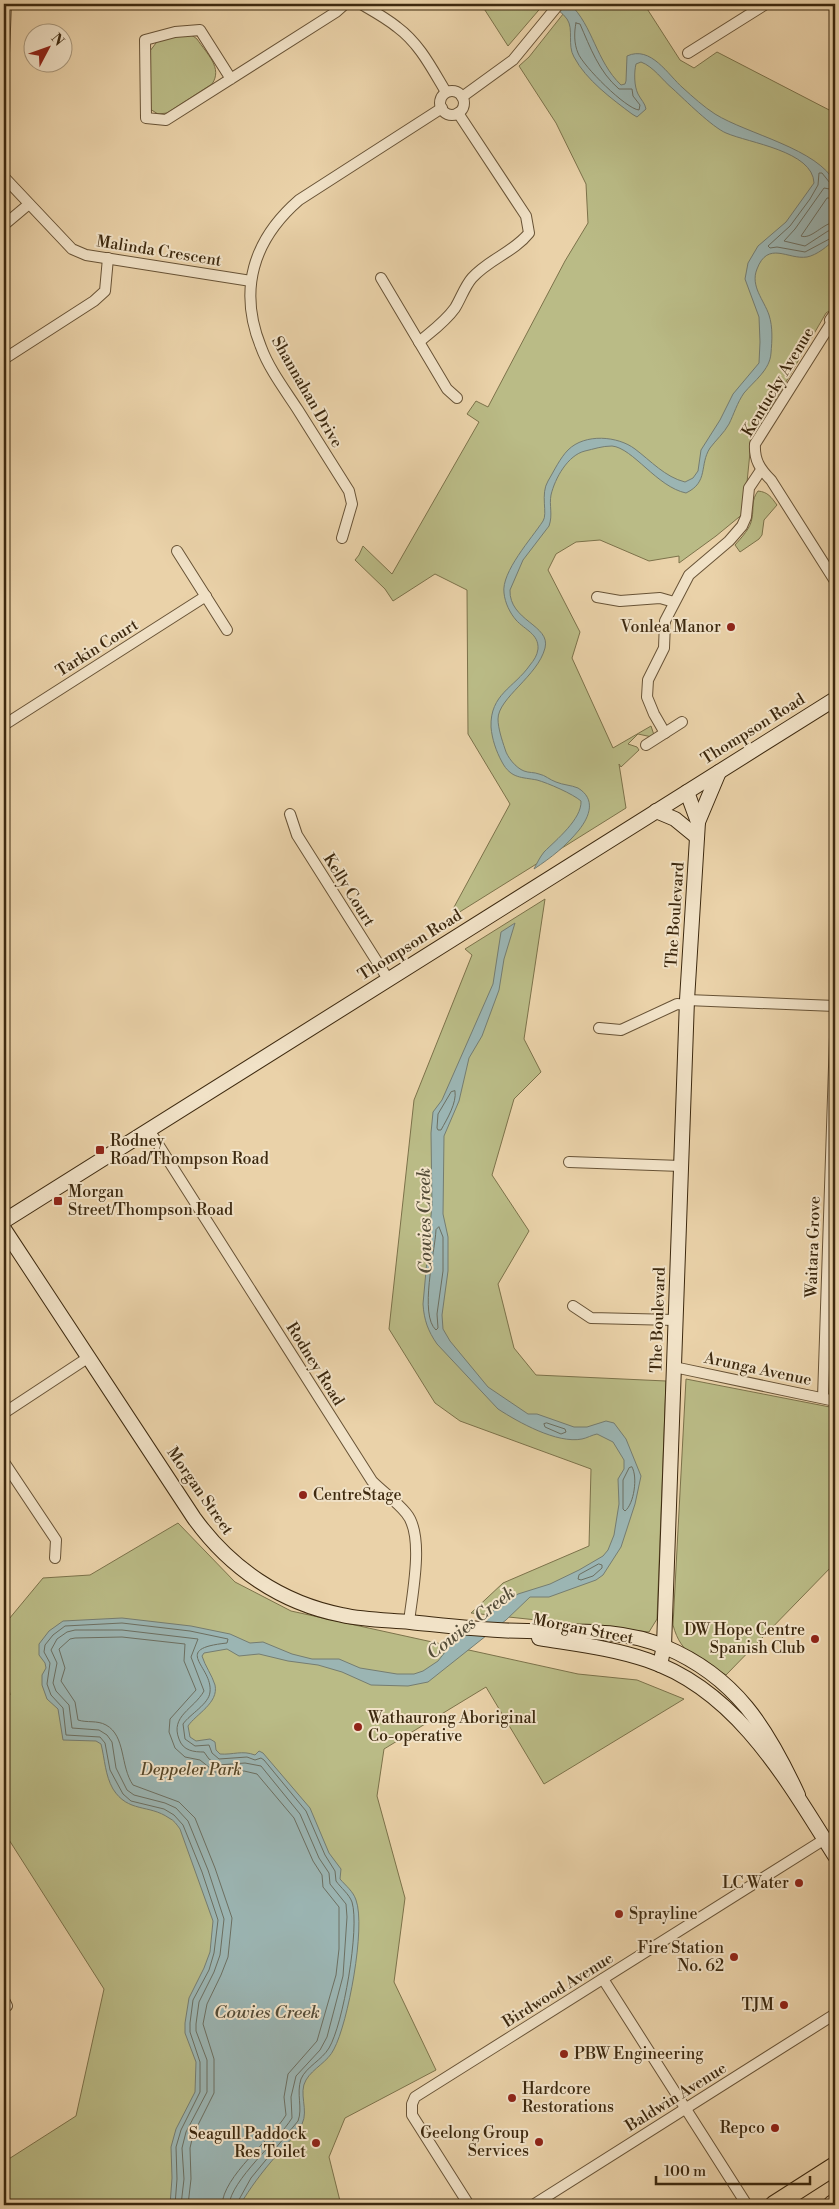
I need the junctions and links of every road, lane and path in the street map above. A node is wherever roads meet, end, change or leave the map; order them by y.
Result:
1 (6, 4) edge
2 (345, 4) edge
3 (361, 4) edge
4 (559, 4) edge
5 (766, 4) edge
6 (4, 53) edge
7 (688, 53) dead end
8 (231, 79) junction
9 (446, 92) junction
10 (462, 97) junction
11 (442, 108) junction
12 (458, 113) junction
13 (4, 177) edge
14 (29, 204) junction
15 (4, 225) edge
16 (108, 258) junction
17 (381, 278) dead end
18 (251, 281) junction
19 (835, 314) edge
20 (833, 327) edge
21 (419, 342) junction
22 (4, 359) edge
23 (457, 398) dead end
24 (761, 470) junction
25 (342, 538) dead end
26 (177, 551) dead end
27 (835, 581) edge
28 (206, 596) junction
29 (597, 597) dead end
30 (674, 602) junction
31 (228, 630) dead end
32 (835, 699) edge
33 (682, 722) dead end
34 (4, 725) edge
35 (665, 733) junction
36 (646, 745) dead end
37 (719, 772) junction
38 (687, 792) junction
39 (656, 811) junction
40 (290, 814) dead end
41 (698, 822) junction
42 (697, 837) junction
43 (388, 979) junction
44 (687, 1003) junction
45 (835, 1006) edge
46 (599, 1028) dead end
47 (835, 1037) edge
48 (149, 1130) junction
49 (569, 1162) dead end
50 (681, 1166) junction
51 (4, 1222) edge
52 (572, 1306) dead end
53 (675, 1320) junction
54 (89, 1357) junction
55 (674, 1367) junction
56 (823, 1398) junction
57 (835, 1400) edge
58 (4, 1413) edge
59 (4, 1462) edge
60 (55, 1558) dead end
61 (409, 1622) junction
62 (499, 1631) junction
63 (664, 1646) junction
64 (660, 1665) junction
65 (798, 1795) junction
66 (825, 1839) junction
67 (835, 1856) edge
68 (603, 1979) junction
69 (835, 2014) edge
70 (686, 2109) junction
71 (835, 2166) edge
72 (835, 2203) edge
73 (469, 2205) edge
74 (533, 2205) edge
75 (747, 2205) edge
76 (774, 2205) edge
77 (832, 2205) edge

1 - 6 street
2 - 8 street
3 - 9 street
4 - 10 street
5 - 7 street
8 - 8 street
9 - 10 street
9 - 11 street
10 - 12 street
11 - 12 street
11 - 18 street, Shannahan Drive
12 - 21 street
13 - 14 street, Malinda Crescent
14 - 15 street
14 - 16 street, Malinda Crescent
16 - 18 street, Malinda Crescent
16 - 22 street
17 - 21 street
18 - 25 street, Shannahan Drive
19 - 20 street, Kentucky Avenue
20 - 24 street, Kentucky Avenue
21 - 23 street
24 - 27 street, Kentucky Avenue
24 - 30 street
26 - 28 street
28 - 31 street
28 - 34 street, Tarkin Court
29 - 30 street
30 - 35 street
32 - 37 main road, Thompson Road
33 - 35 street
35 - 36 street
37 - 38 main road, Thompson Road
37 - 41 main road
38 - 39 main road, Thompson Road
38 - 41 main road, The Boulevard
39 - 42 main road
39 - 43 main road, Thompson Road
40 - 43 street, Kelly Court
41 - 42 main road, The Boulevard
42 - 44 main road, The Boulevard
43 - 48 main road, Thompson Road
44 - 45 street
44 - 46 street
44 - 50 main road, The Boulevard
47 - 56 street, Waitara Grove
48 - 51 main road, Thompson Road
48 - 61 street, Rodney Road
49 - 50 street
50 - 53 main road, The Boulevard
51 - 54 main road, Morgan Street
52 - 53 street
53 - 55 main road, The Boulevard
54 - 58 street
54 - 61 main road, Morgan Street
55 - 56 street, Arunga Avenue
55 - 63 main road, The Boulevard
56 - 57 street, Arunga Avenue
59 - 60 street
61 - 62 main road, Morgan Street
62 - 63 main road, Morgan Street
62 - 64 main road, Morgan Street
63 - 64 main road, The Boulevard
63 - 65 main road
64 - 65 main road
65 - 66 main road
66 - 67 main road
66 - 68 street, Birdwood Avenue
68 - 70 street
68 - 73 street, Birdwood Avenue
69 - 70 street, Baldwin Avenue
70 - 74 street, Baldwin Avenue
70 - 75 street
71 - 76 highway
72 - 77 highway

